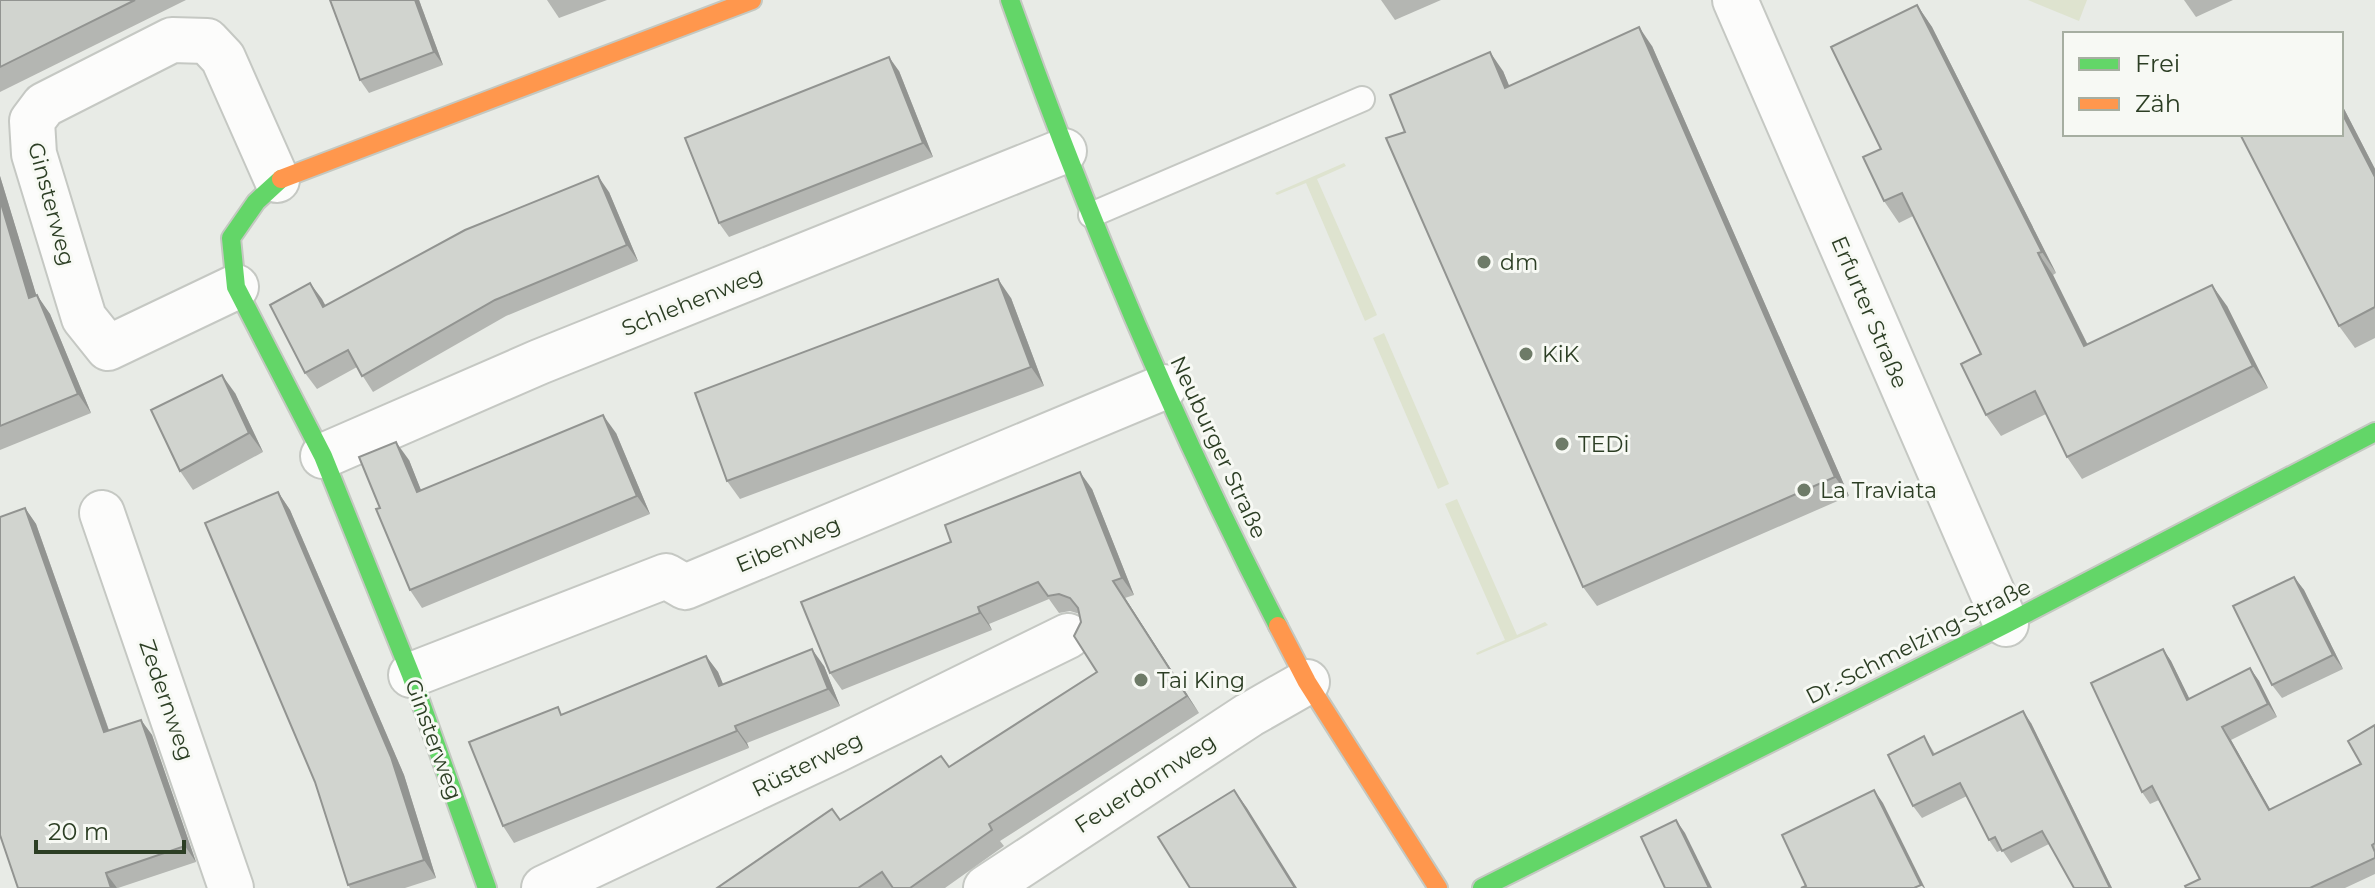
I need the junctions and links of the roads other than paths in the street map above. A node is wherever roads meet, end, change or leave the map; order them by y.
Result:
1 (752, 0) edge
2 (1010, 0) edge
3 (1735, 0) edge
4 (1362, 99) dead end
5 (1064, 151) junction
6 (277, 180) junction
7 (1091, 215) junction
8 (236, 287) junction
9 (1164, 387) junction
10 (2375, 432) edge
11 (323, 456) junction
12 (102, 513) dead end
13 (2006, 624) junction
14 (1068, 636) dead end
15 (411, 675) junction
16 (1307, 682) junction
17 (231, 888) edge
18 (487, 888) edge
19 (544, 888) edge
20 (986, 888) edge
21 (1438, 888) edge
22 (1482, 888) edge

1 - 6 street, Ginsterweg
2 - 5 street, Neuburger Straße
3 - 13 street, Erfurter Straße
4 - 7 lane
5 - 7 street, Neuburger Straße
5 - 11 street, Schlehenweg
6 - 8 street, Ginsterweg
6 - 8 street, Ginsterweg
7 - 9 street, Neuburger Straße
8 - 11 street, Ginsterweg
9 - 15 street, Eibenweg
9 - 16 street, Neuburger Straße
10 - 13 street, Dr.-Schmelzing-Straße
11 - 15 street, Ginsterweg
12 - 17 street, Zedernweg
13 - 22 street, Dr.-Schmelzing-Straße
14 - 19 street, Rüsterweg
15 - 18 street, Ginsterweg
16 - 20 street, Feuerdornweg
16 - 21 street, Neuburger Straße

